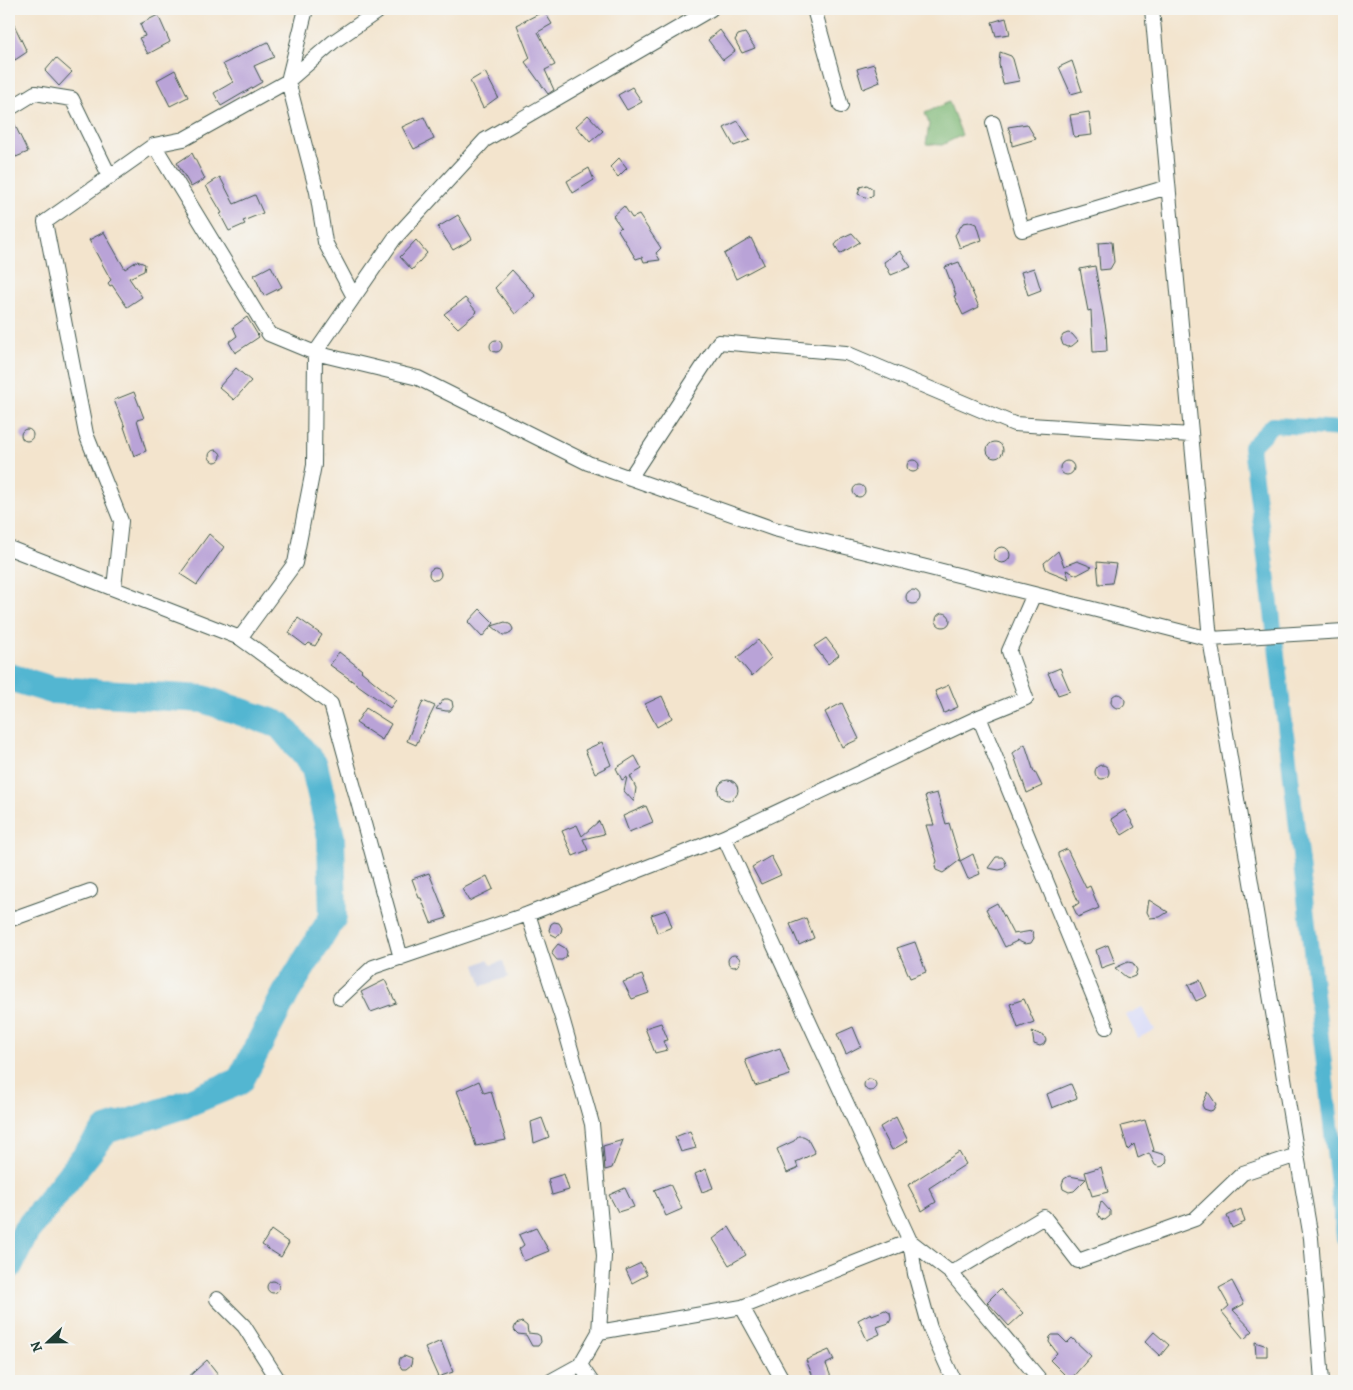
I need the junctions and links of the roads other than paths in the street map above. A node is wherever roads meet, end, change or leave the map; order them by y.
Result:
1 (306, 9) edge
2 (381, 9) edge
3 (711, 9) edge
4 (814, 9) edge
5 (1152, 9) edge
6 (288, 81) junction
7 (840, 106) dead end
8 (9, 109) edge
9 (993, 124) dead end
10 (154, 145) junction
11 (110, 177) junction
12 (1168, 187) junction
13 (354, 296) junction
14 (315, 353) junction
15 (1191, 435) junction
16 (630, 478) junction
17 (9, 548) edge
18 (114, 588) junction
19 (1034, 594) junction
20 (1344, 631) edge
21 (240, 638) junction
22 (1210, 639) junction
23 (979, 717) junction
24 (724, 837) junction
25 (90, 892) dead end
26 (528, 914) junction
27 (9, 920) edge
28 (401, 958) junction
29 (340, 998) dead end
30 (1106, 1027) dead end
31 (1297, 1154) junction
32 (910, 1241) junction
33 (951, 1274) junction
34 (217, 1299) dead end
35 (742, 1307) junction
36 (599, 1332) junction
37 (580, 1365) junction
38 (279, 1381) edge
39 (551, 1381) edge
40 (591, 1381) edge
41 (783, 1381) edge
42 (954, 1381) edge
43 (1041, 1381) edge
44 (1322, 1381) edge

1 - 6 street
2 - 6 street
3 - 13 street
4 - 7 street
5 - 12 street
6 - 10 street
6 - 13 street
8 - 11 street
9 - 12 street
10 - 11 street
10 - 14 street
11 - 18 street
12 - 15 street
13 - 14 street
14 - 16 street
14 - 21 street
15 - 16 street
15 - 22 street
16 - 19 street
17 - 18 street
18 - 21 street
19 - 22 street
19 - 23 street
20 - 22 street
21 - 28 street
22 - 31 street
23 - 24 street
23 - 30 street
24 - 26 street
24 - 32 street
25 - 27 street
26 - 28 street
26 - 36 street
28 - 29 street
31 - 33 street
31 - 44 street
32 - 33 street
32 - 35 street
32 - 42 street
33 - 43 street
34 - 38 street
35 - 36 street
35 - 41 street
36 - 37 street
37 - 39 street
37 - 40 street

